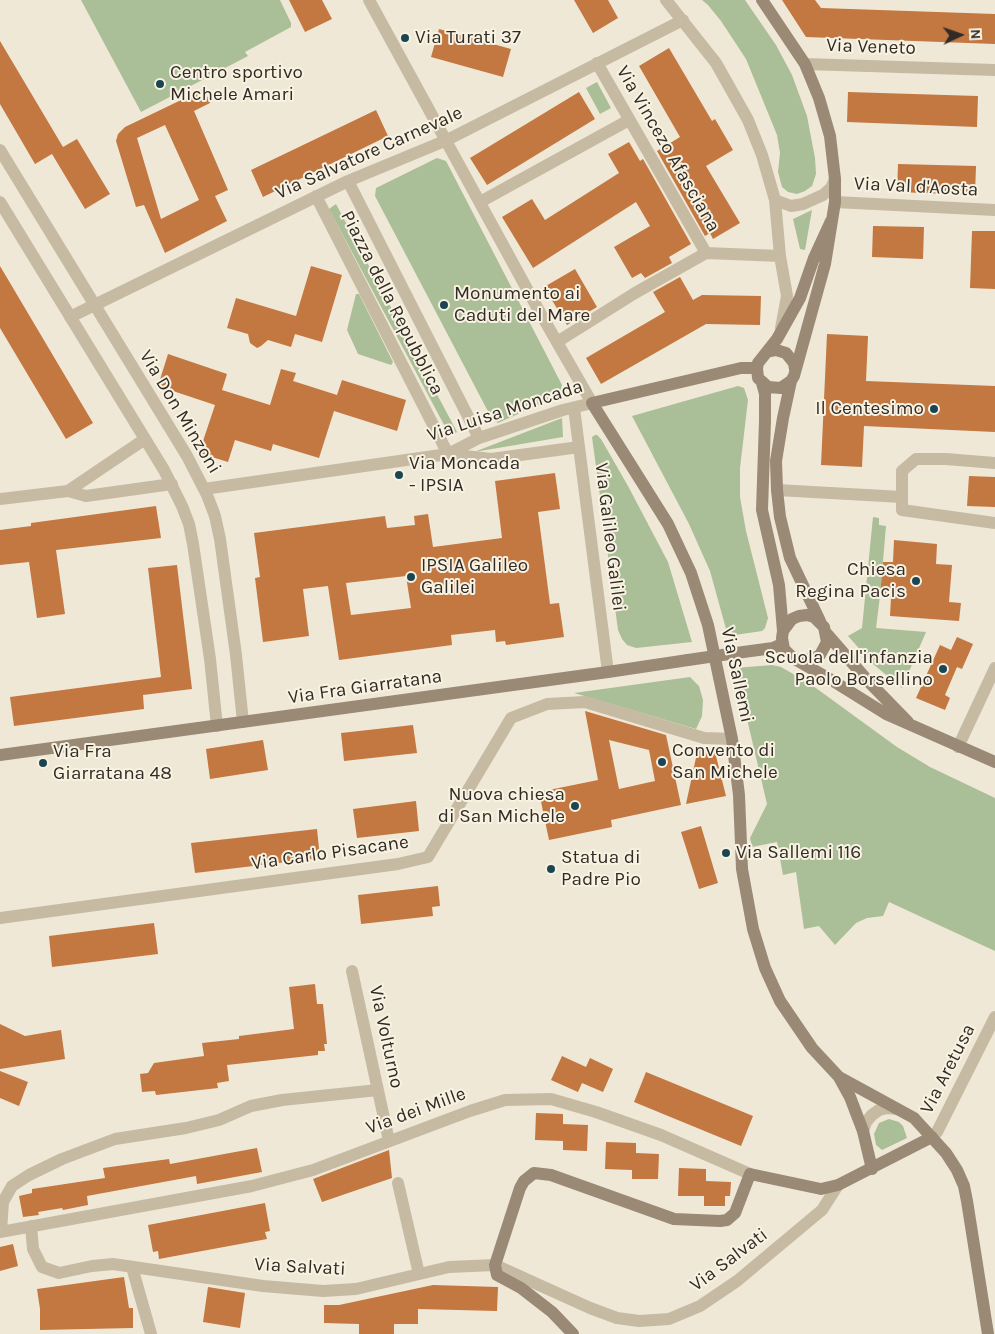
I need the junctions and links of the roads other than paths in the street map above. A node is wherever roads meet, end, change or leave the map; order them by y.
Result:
1 (369, 0) edge
2 (666, 0) edge
3 (762, 0) edge
4 (683, 20) junction
5 (598, 63) junction
6 (805, 64) junction
7 (995, 70) edge
8 (629, 120) junction
9 (447, 140) junction
10 (0, 150) edge
11 (835, 179) junction
12 (348, 181) junction
13 (316, 196) junction
14 (775, 200) junction
15 (0, 202) edge
16 (480, 202) junction
17 (835, 202) junction
18 (995, 210) edge
19 (831, 221) junction
20 (706, 254) junction
21 (780, 256) junction
22 (94, 305) junction
23 (70, 317) junction
24 (781, 330) junction
25 (557, 342) junction
26 (767, 352) junction
27 (757, 368) junction
28 (793, 375) junction
29 (762, 383) junction
30 (592, 403) junction
31 (574, 408) junction
32 (479, 438) junction
33 (145, 439) junction
34 (579, 447) junction
35 (448, 454) junction
36 (995, 463) edge
37 (172, 484) junction
38 (204, 489) junction
39 (776, 490) junction
40 (68, 491) junction
41 (902, 497) junction
42 (0, 499) edge
43 (995, 523) edge
44 (820, 622) junction
45 (827, 634) junction
46 (783, 637) junction
47 (800, 660) junction
48 (995, 668) edge
49 (608, 672) junction
50 (243, 722) junction
51 (217, 726) junction
52 (913, 727) junction
53 (732, 739) junction
54 (958, 747) junction
55 (0, 756) edge
56 (995, 762) edge
57 (0, 918) edge
58 (352, 971) dead end
59 (995, 1018) edge
60 (839, 1077) junction
61 (378, 1090) junction
62 (897, 1109) junction
63 (863, 1131) junction
64 (932, 1137) junction
65 (389, 1141) junction
66 (872, 1168) junction
67 (750, 1174) junction
68 (398, 1183) dead end
69 (838, 1185) junction
70 (30, 1226) junction
71 (1, 1232) edge
72 (495, 1265) junction
73 (132, 1267) junction
74 (419, 1274) junction
75 (151, 1334) edge
76 (572, 1334) edge
77 (988, 1334) edge

1 - 9 street
2 - 4 street
3 - 6 main road
4 - 5 street, Via Salvatore Carnevale
4 - 14 street
5 - 8 street, Via Vincezo Afasciana
5 - 9 street, Via Salvatore Carnevale
6 - 7 street, Via Veneto
6 - 11 main road
8 - 16 street
8 - 20 street, Via Vincezo Afasciana
9 - 12 street, Via Salvatore Carnevale
9 - 16 street
10 - 22 street, Via Don Minzoni
11 - 14 street
11 - 17 main road
12 - 13 street, Via Salvatore Carnevale
12 - 32 street, Piazza della Repubblica
13 - 22 street, Via Salvatore Carnevale
13 - 35 street, Piazza della Repubblica
14 - 21 street
15 - 23 street
16 - 25 street
17 - 18 street, Via Val d'Aosta
17 - 19 main road
19 - 24 main road
19 - 28 main road
20 - 21 street
20 - 25 street
21 - 24 street
22 - 23 street, Via Salvatore Carnevale
22 - 38 street, Via Don Minzoni
23 - 33 street
24 - 26 main road
25 - 30 street
26 - 27 main road
26 - 28 main road
27 - 29 main road
27 - 30 main road, Via Luisa Moncada
28 - 29 main road
28 - 39 main road
29 - 46 main road
30 - 31 street, Via Luisa Moncada
30 - 53 main road, Via Sallemi
31 - 32 street, Via Luisa Moncada
31 - 34 street, Via Galileo Galilei
32 - 35 street, Via Luisa Moncada
33 - 37 street
33 - 40 street
34 - 35 street
34 - 49 street, Via Galileo Galilei
35 - 38 street, Via Luisa Moncada
36 - 41 street
37 - 40 street
37 - 51 street
38 - 50 street, Via Don Minzoni
39 - 41 street
39 - 44 main road
40 - 42 street
41 - 43 street
44 - 45 main road
44 - 46 main road
45 - 47 main road
45 - 52 main road
46 - 47 main road
46 - 49 main road, Via Fra Giarratana, bridge
47 - 52 main road
48 - 54 street
49 - 50 main road, Via Fra Giarratana
50 - 51 main road, Via Fra Giarratana
51 - 55 main road, Via Fra Giarratana
52 - 54 main road
53 - 57 street, Via Carlo Pisacane
53 - 60 main road, Via Sallemi
54 - 56 main road
58 - 61 street, Via Volturno
59 - 64 street, Via Aretusa
60 - 62 main road, Via Sallemi
60 - 63 main road, Via Sallemi
61 - 65 street, Via Volturno
61 - 71 street
62 - 63 street
62 - 64 main road, Via Sallemi
63 - 66 main road, Via Sallemi
64 - 66 main road
64 - 77 main road, Via Sallemi
65 - 67 street, Via dei Mille
65 - 70 street, Via dei Mille
66 - 69 main road
67 - 69 main road, Via dei Mille
67 - 72 main road
68 - 74 street
69 - 72 street, Via Salvati
70 - 71 street, Via dei Mille
70 - 73 street, Via Salvati
72 - 74 street, Via Salvati
72 - 76 main road
73 - 74 street, Via Salvati
73 - 75 street

